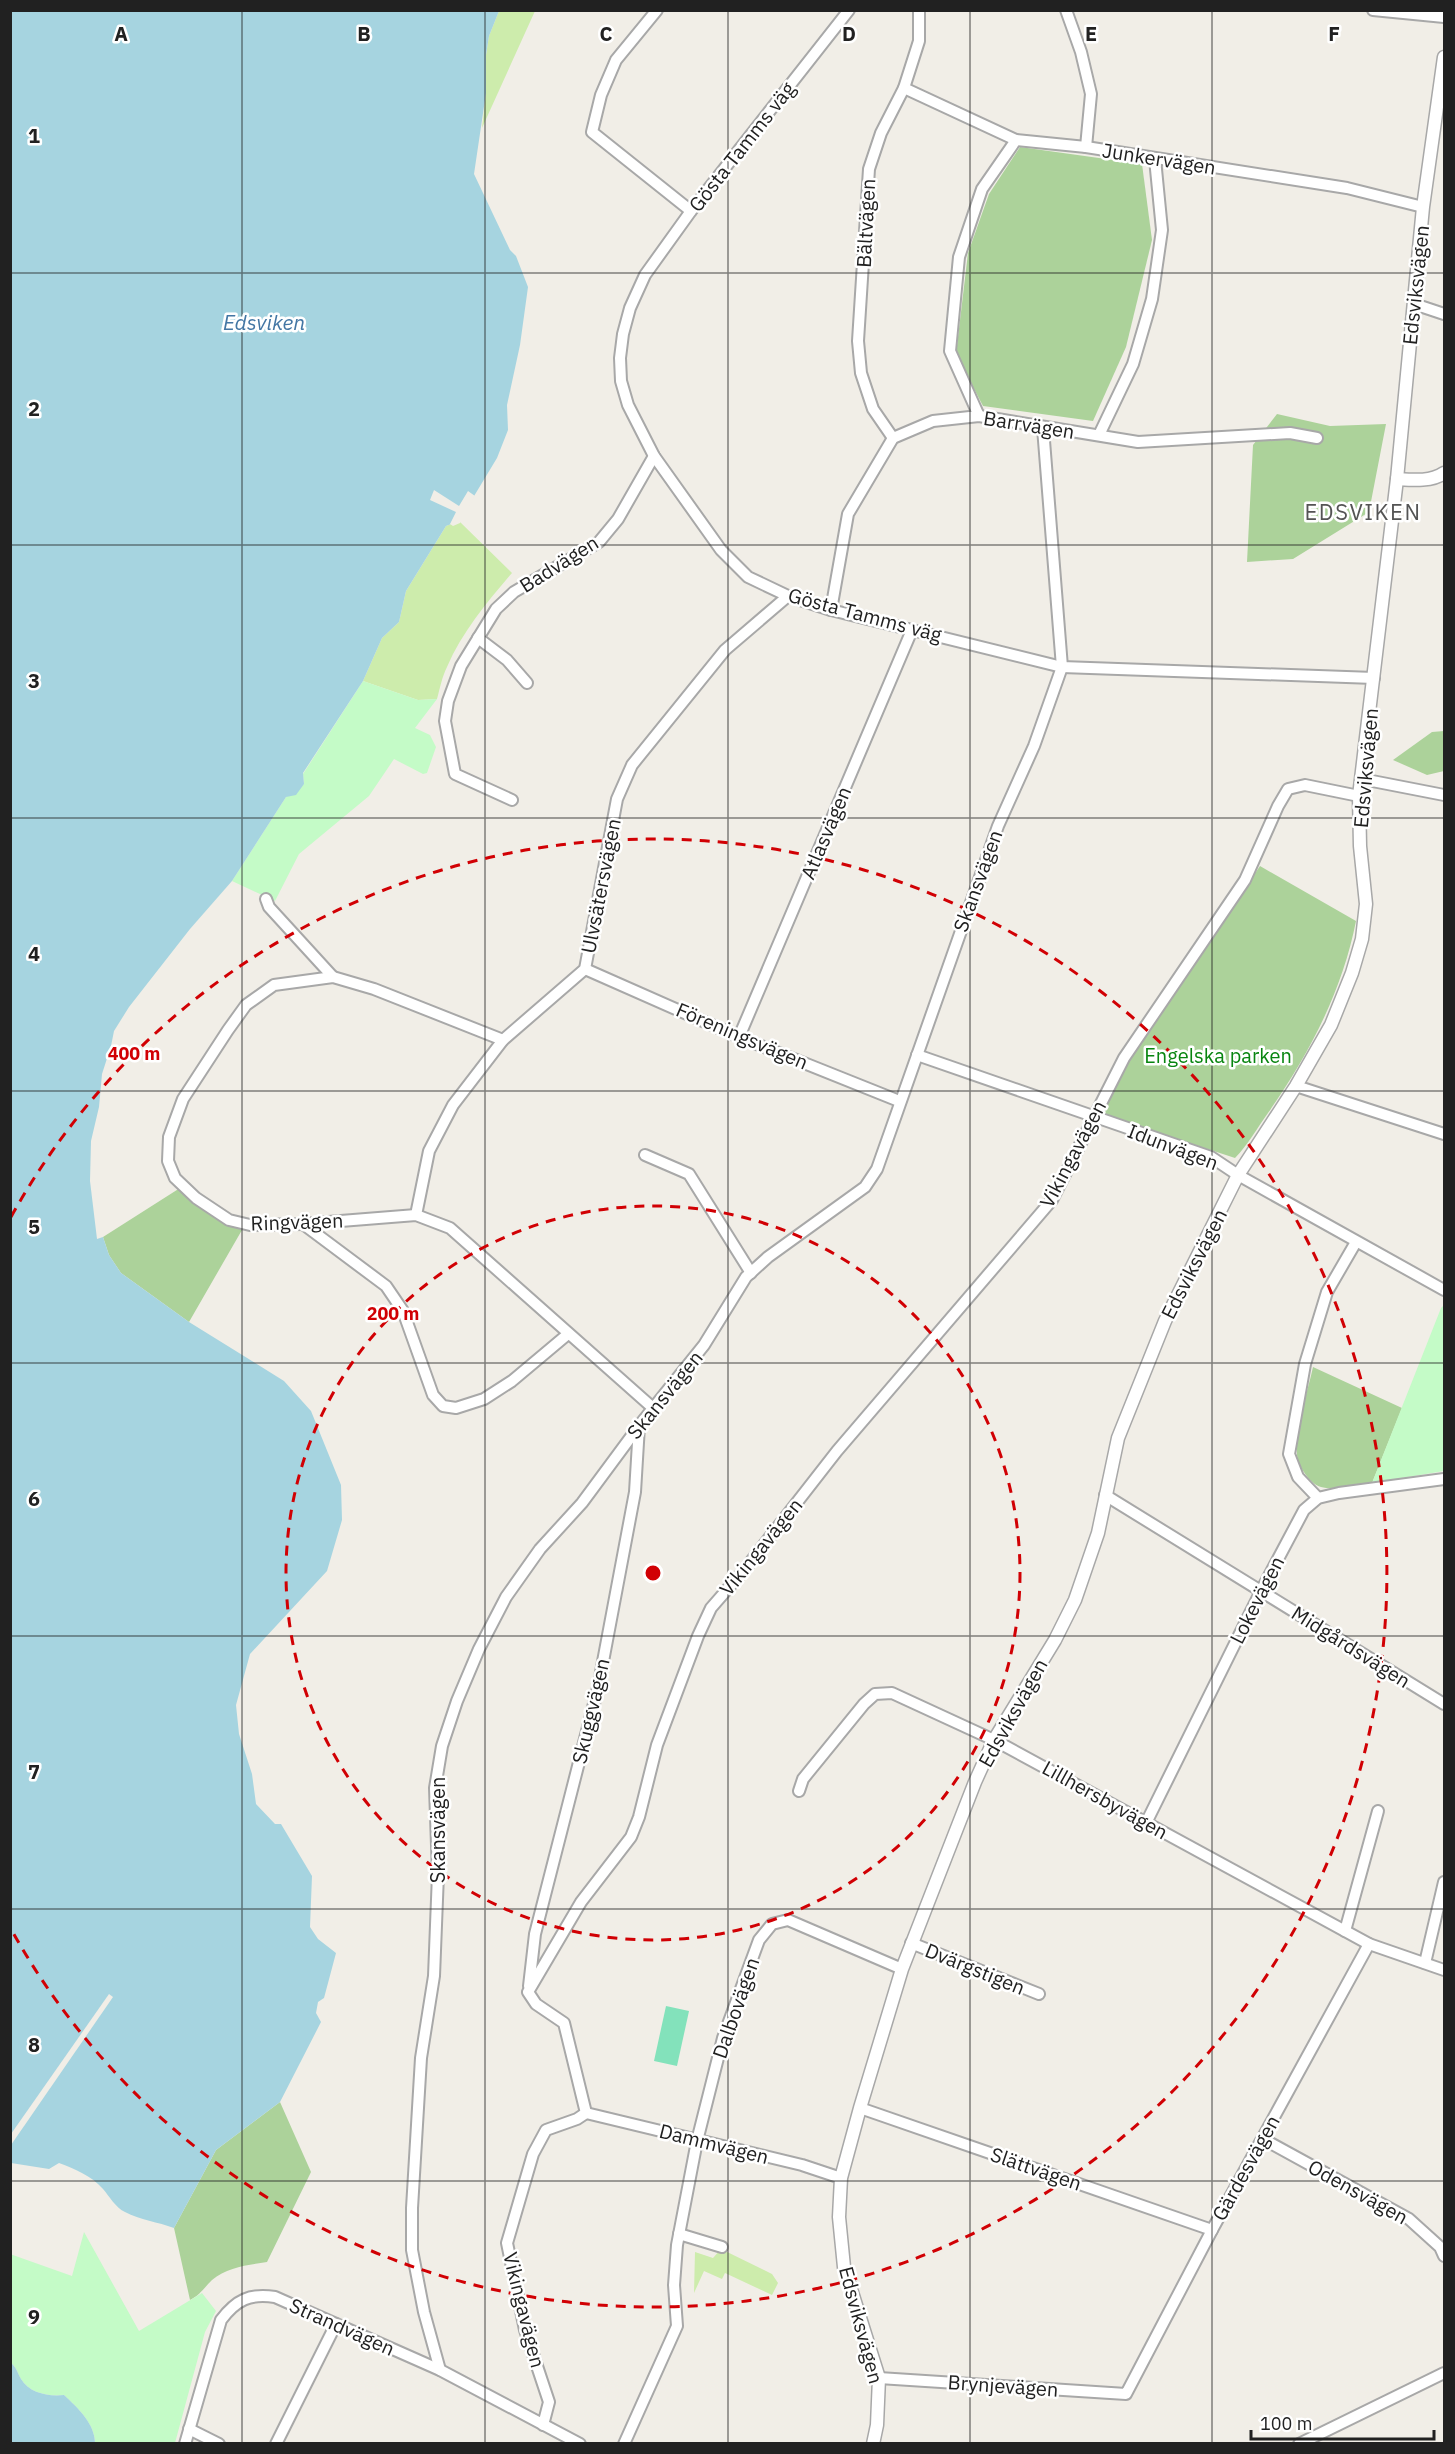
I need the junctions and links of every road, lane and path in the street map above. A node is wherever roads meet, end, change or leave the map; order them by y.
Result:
1 (657, 10) edge
2 (849, 10) edge
3 (919, 10) edge
4 (1066, 10) edge
5 (1373, 10) edge
6 (1444, 17) edge
7 (1444, 57) edge
8 (904, 88) junction
9 (1016, 140) junction
10 (1086, 147) junction
11 (1155, 159) junction
12 (1423, 207) junction
13 (691, 211) junction
14 (1414, 304) junction
15 (1444, 314) edge
16 (979, 416) junction
17 (1044, 428) junction
18 (1099, 435) junction
19 (893, 438) junction
20 (1317, 438) dead end
21 (654, 456) junction
22 (1444, 473) edge
23 (1397, 479) junction
24 (788, 596) junction
25 (831, 610) junction
26 (912, 630) junction
27 (478, 638) junction
28 (1062, 667) junction
29 (1374, 678) junction
30 (527, 682) dead end
31 (1362, 779) junction
32 (1444, 795) edge
33 (1359, 796) junction
34 (512, 800) dead end
35 (267, 899) dead end
36 (585, 969) junction
37 (333, 977) junction
38 (740, 1037) junction
39 (503, 1040) junction
40 (917, 1055) junction
41 (1296, 1086) junction
42 (899, 1101) junction
43 (1093, 1118) junction
44 (1444, 1134) edge
45 (645, 1155) dead end
46 (1238, 1175) junction
47 (416, 1215) junction
48 (303, 1224) junction
49 (1356, 1242) junction
50 (751, 1273) junction
51 (1444, 1290) edge
52 (568, 1334) junction
53 (653, 1408) junction
54 (639, 1426) junction
55 (1444, 1479) edge
56 (1105, 1495) junction
57 (1318, 1498) junction
58 (1261, 1591) junction
59 (1444, 1704) edge
60 (994, 1740) junction
61 (799, 1791) dead end
62 (1378, 1812) dead end
63 (1146, 1823) junction
64 (1444, 1882) edge
65 (1345, 1931) junction
66 (911, 1943) junction
67 (1370, 1944) junction
68 (1425, 1963) junction
69 (902, 1970) junction
70 (1444, 1970) edge
71 (528, 1992) junction
72 (1039, 1994) dead end
73 (860, 2108) junction
74 (586, 2113) junction
75 (1263, 2139) junction
76 (697, 2141) junction
77 (841, 2178) junction
78 (1212, 2230) junction
79 (679, 2234) junction
80 (722, 2247) dead end
81 (1444, 2256) edge
82 (336, 2324) junction
83 (440, 2370) junction
84 (1444, 2373) edge
85 (879, 2378) junction
86 (1126, 2394) joint
87 (543, 2425) junction
88 (189, 2429) junction
89 (185, 2444) edge
90 (219, 2444) edge
91 (276, 2444) edge
92 (580, 2444) edge
93 (624, 2444) edge
94 (873, 2444) edge
95 (1299, 2444) edge

1 - 13 street
2 - 13 street, Gösta Tamms väg
3 - 8 street, Bältvägen
4 - 10 street
5 - 6 street
7 - 12 street, Edsviksvägen
8 - 9 street, Junkervägen
8 - 19 street, Bältvägen
9 - 10 street, Junkervägen
9 - 16 street
10 - 11 street, Junkervägen
11 - 12 street, Junkervägen
11 - 18 street
12 - 14 street, Edsviksvägen
13 - 21 street, Gösta Tamms väg
14 - 15 street
14 - 23 street, Edsviksvägen
16 - 17 street, Barrvägen
16 - 19 street, Barrvägen
17 - 18 street, Barrvägen
17 - 28 street, Skansvägen
18 - 20 street, Barrvägen
19 - 25 street
21 - 24 street, Gösta Tamms väg
21 - 27 street, Badvägen
22 - 23 street
23 - 29 street, Edsviksvägen
24 - 25 street, Gösta Tamms väg
24 - 36 street, Ulvsätersvägen
25 - 26 street, Gösta Tamms väg
26 - 28 street, Gösta Tamms väg
26 - 38 street, Atlasvägen
27 - 30 street
27 - 34 street, Badvägen
28 - 29 street, Gösta Tamms väg
28 - 40 street, Skansvägen
29 - 31 street, Edsviksvägen
31 - 32 street
31 - 33 street, Edsviksvägen
33 - 41 street, Edsviksvägen
33 - 43 street, Vikingavägen
35 - 37 street
36 - 38 street, Föreningsvägen
36 - 39 street, Ulvsätersvägen
37 - 39 street, Ringvägen
37 - 48 street, Ringvägen
38 - 42 street, Föreningsvägen
39 - 47 street, Ulvsätersvägen
40 - 42 street, Skansvägen
40 - 43 street, Idunvägen
41 - 44 street
41 - 46 street, Edsviksvägen
42 - 50 street, Skansvägen
43 - 46 street, Idunvägen
43 - 71 street, Vikingavägen
45 - 50 street
46 - 49 street, Idunvägen
46 - 56 street, Edsviksvägen
47 - 48 street, Ringvägen
47 - 52 street, Ringvägen
48 - 52 street
49 - 51 street, Idunvägen
49 - 57 street
50 - 53 street, Skansvägen
52 - 53 street, Ringvägen
53 - 54 street, Skansvägen
54 - 71 street, Skuggvägen
54 - 83 street, Skansvägen
55 - 57 street
56 - 58 street, Midgårdsvägen
56 - 60 street, Edsviksvägen
57 - 58 street, Lokevägen
58 - 59 street, Midgårdsvägen
58 - 63 street, Lokevägen
60 - 61 street, Lillhersbyvägen
60 - 63 street, Lillhersbyvägen
60 - 66 street, Edsviksvägen
62 - 65 street
63 - 65 street, Lillhersbyvägen
64 - 68 street
65 - 67 street, Lillhersbyvägen
66 - 69 street, Edsviksvägen
66 - 72 street, Dvärgstigen
67 - 68 street, Lillhersbyvägen
67 - 75 street, Gärdesvägen
68 - 70 street, Lillhersbyvägen
69 - 73 street, Edsviksvägen
69 - 76 street, Dalbovägen
71 - 74 street
73 - 77 street, Edsviksvägen
73 - 78 street, Slättvägen
74 - 76 street, Dammvägen
74 - 87 street, Vikingavägen
75 - 78 street, Gärdesvägen
75 - 81 street, Odensvägen
76 - 77 street, Dammvägen
76 - 79 street, Dalbovägen
77 - 85 street, Edsviksvägen
78 - 86 street, Gärdesvägen
79 - 80 street
79 - 93 street, Dalbovägen
82 - 83 street, Strandvägen
82 - 88 street, Strandvägen
82 - 91 street
83 - 87 street, Strandvägen
84 - 95 street
85 - 86 street, Brynjevägen
85 - 94 street, Edsviksvägen
87 - 92 street, Strandvägen
88 - 89 street, Strandvägen
88 - 90 street

